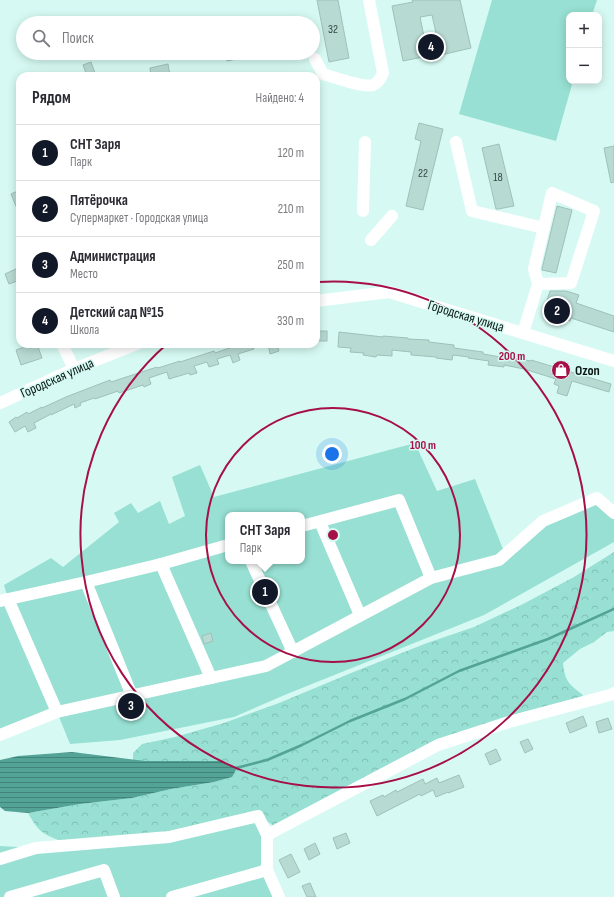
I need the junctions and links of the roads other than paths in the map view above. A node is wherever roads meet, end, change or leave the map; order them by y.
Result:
1 (369, 0) edge
2 (316, 60) edge
3 (365, 142) dead end
4 (456, 142) dead end
5 (363, 211) dead end
6 (392, 216) dead end
7 (544, 228) junction
8 (371, 240) dead end
9 (538, 284) junction
10 (320, 301) edge
11 (524, 333) junction
12 (64, 348) edge
13 (127, 348) edge
14 (614, 361) edge
15 (74, 369) junction
16 (0, 403) edge
17 (614, 513) edge
18 (320, 522) junction
19 (305, 525) edge
20 (225, 546) edge
21 (161, 564) junction
22 (252, 564) edge
23 (431, 578) junction
24 (86, 582) junction
25 (4, 600) edge
26 (360, 615) junction
27 (293, 652) junction
28 (211, 678) junction
29 (614, 693) edge
30 (132, 696) junction
31 (57, 712) junction
32 (0, 735) edge
33 (267, 835) junction
34 (0, 859) edge
35 (267, 870) junction
36 (10, 897) edge
37 (114, 897) edge
38 (172, 897) edge
39 (279, 897) edge

1 - 2 street
3 - 5 street
4 - 7 street
6 - 8 street
7 - 9 street
7 - 9 street
9 - 11 street
10 - 11 street, Городская улица
11 - 14 street, Городская улица
12 - 15 street
13 - 15 street, Городская улица
15 - 16 street, Городская улица
17 - 23 street
18 - 19 street
18 - 23 street
18 - 26 street
20 - 21 street
21 - 24 street
21 - 28 street
22 - 27 street
23 - 26 street
24 - 25 street
24 - 30 street
25 - 31 street
26 - 27 street
27 - 28 street
28 - 30 street
29 - 33 street
30 - 31 street
31 - 32 street
33 - 34 street
33 - 35 street
35 - 38 street
35 - 39 street
36 - 37 street

